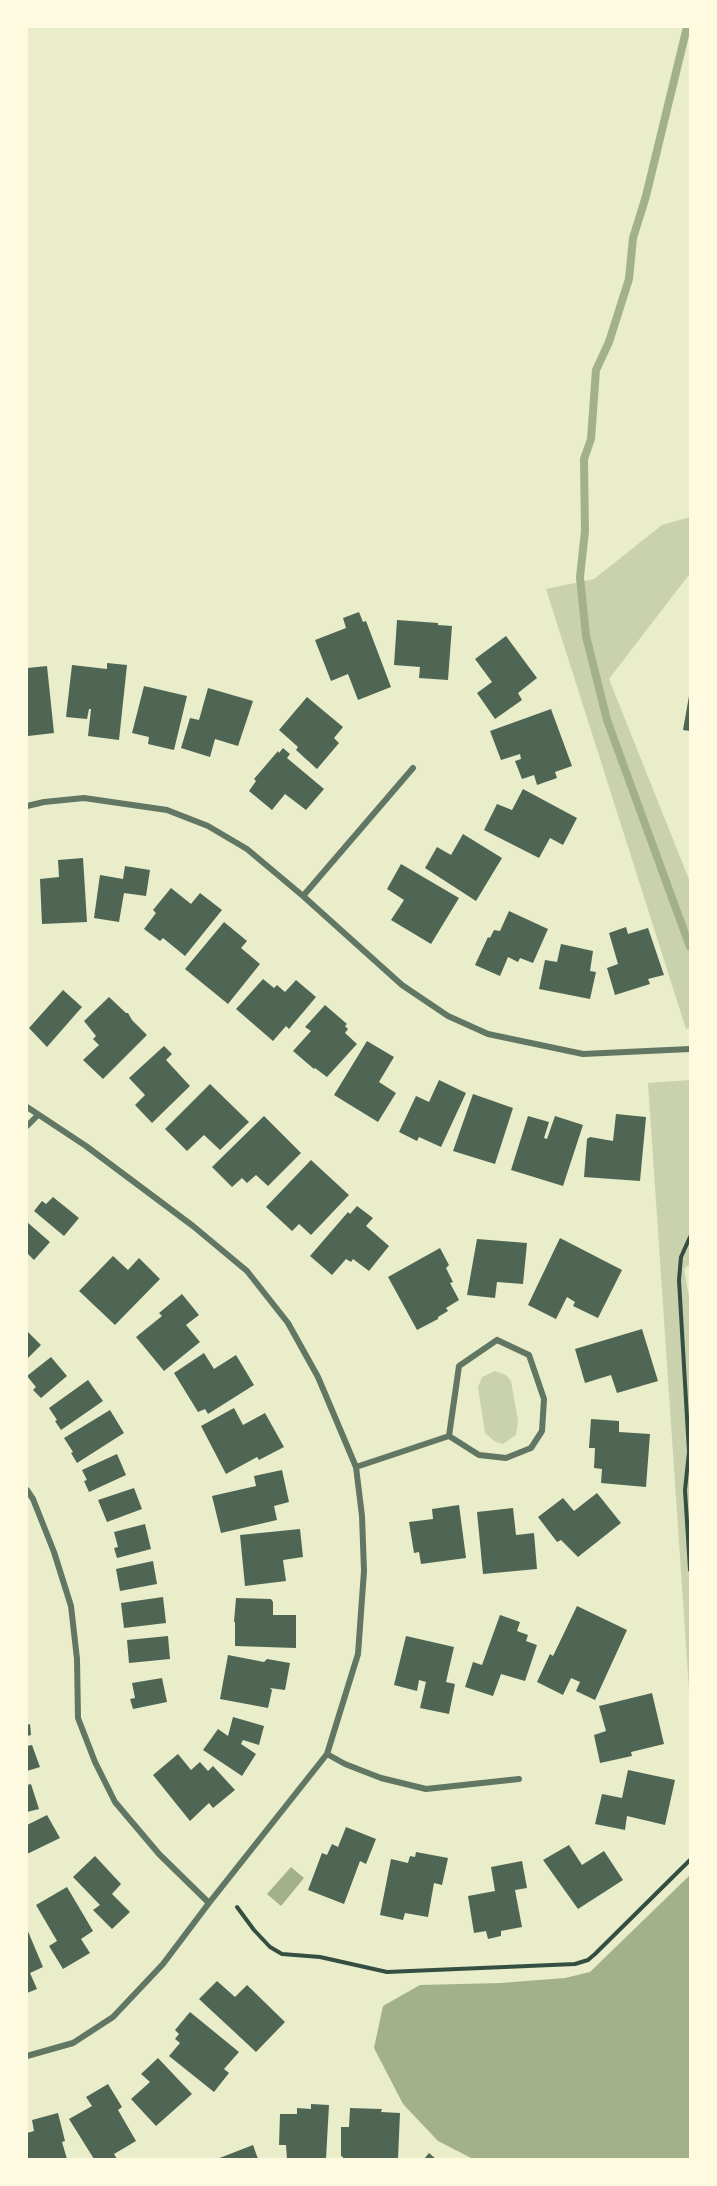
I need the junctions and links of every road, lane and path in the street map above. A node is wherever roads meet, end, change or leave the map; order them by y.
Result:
1 (413, 768) dead end
2 (27, 806) edge
3 (303, 896) junction
4 (690, 1049) edge
5 (27, 1107) edge
6 (37, 1116) junction
7 (27, 1126) edge
8 (690, 1237) edge
9 (449, 1436) junction
10 (356, 1467) junction
11 (27, 1490) edge
12 (690, 1570) edge
13 (327, 1754) junction
14 (519, 1779) dead end
15 (690, 1860) edge
16 (209, 1903) junction
17 (237, 1907) dead end
18 (27, 2056) edge

1 - 3 street
2 - 3 street
3 - 4 street
5 - 6 street
6 - 7 street
6 - 10 street
8 - 12 path
9 - 9 street
9 - 10 street
10 - 13 street
11 - 16 street
13 - 14 street
13 - 16 street
15 - 17 path
16 - 18 street

